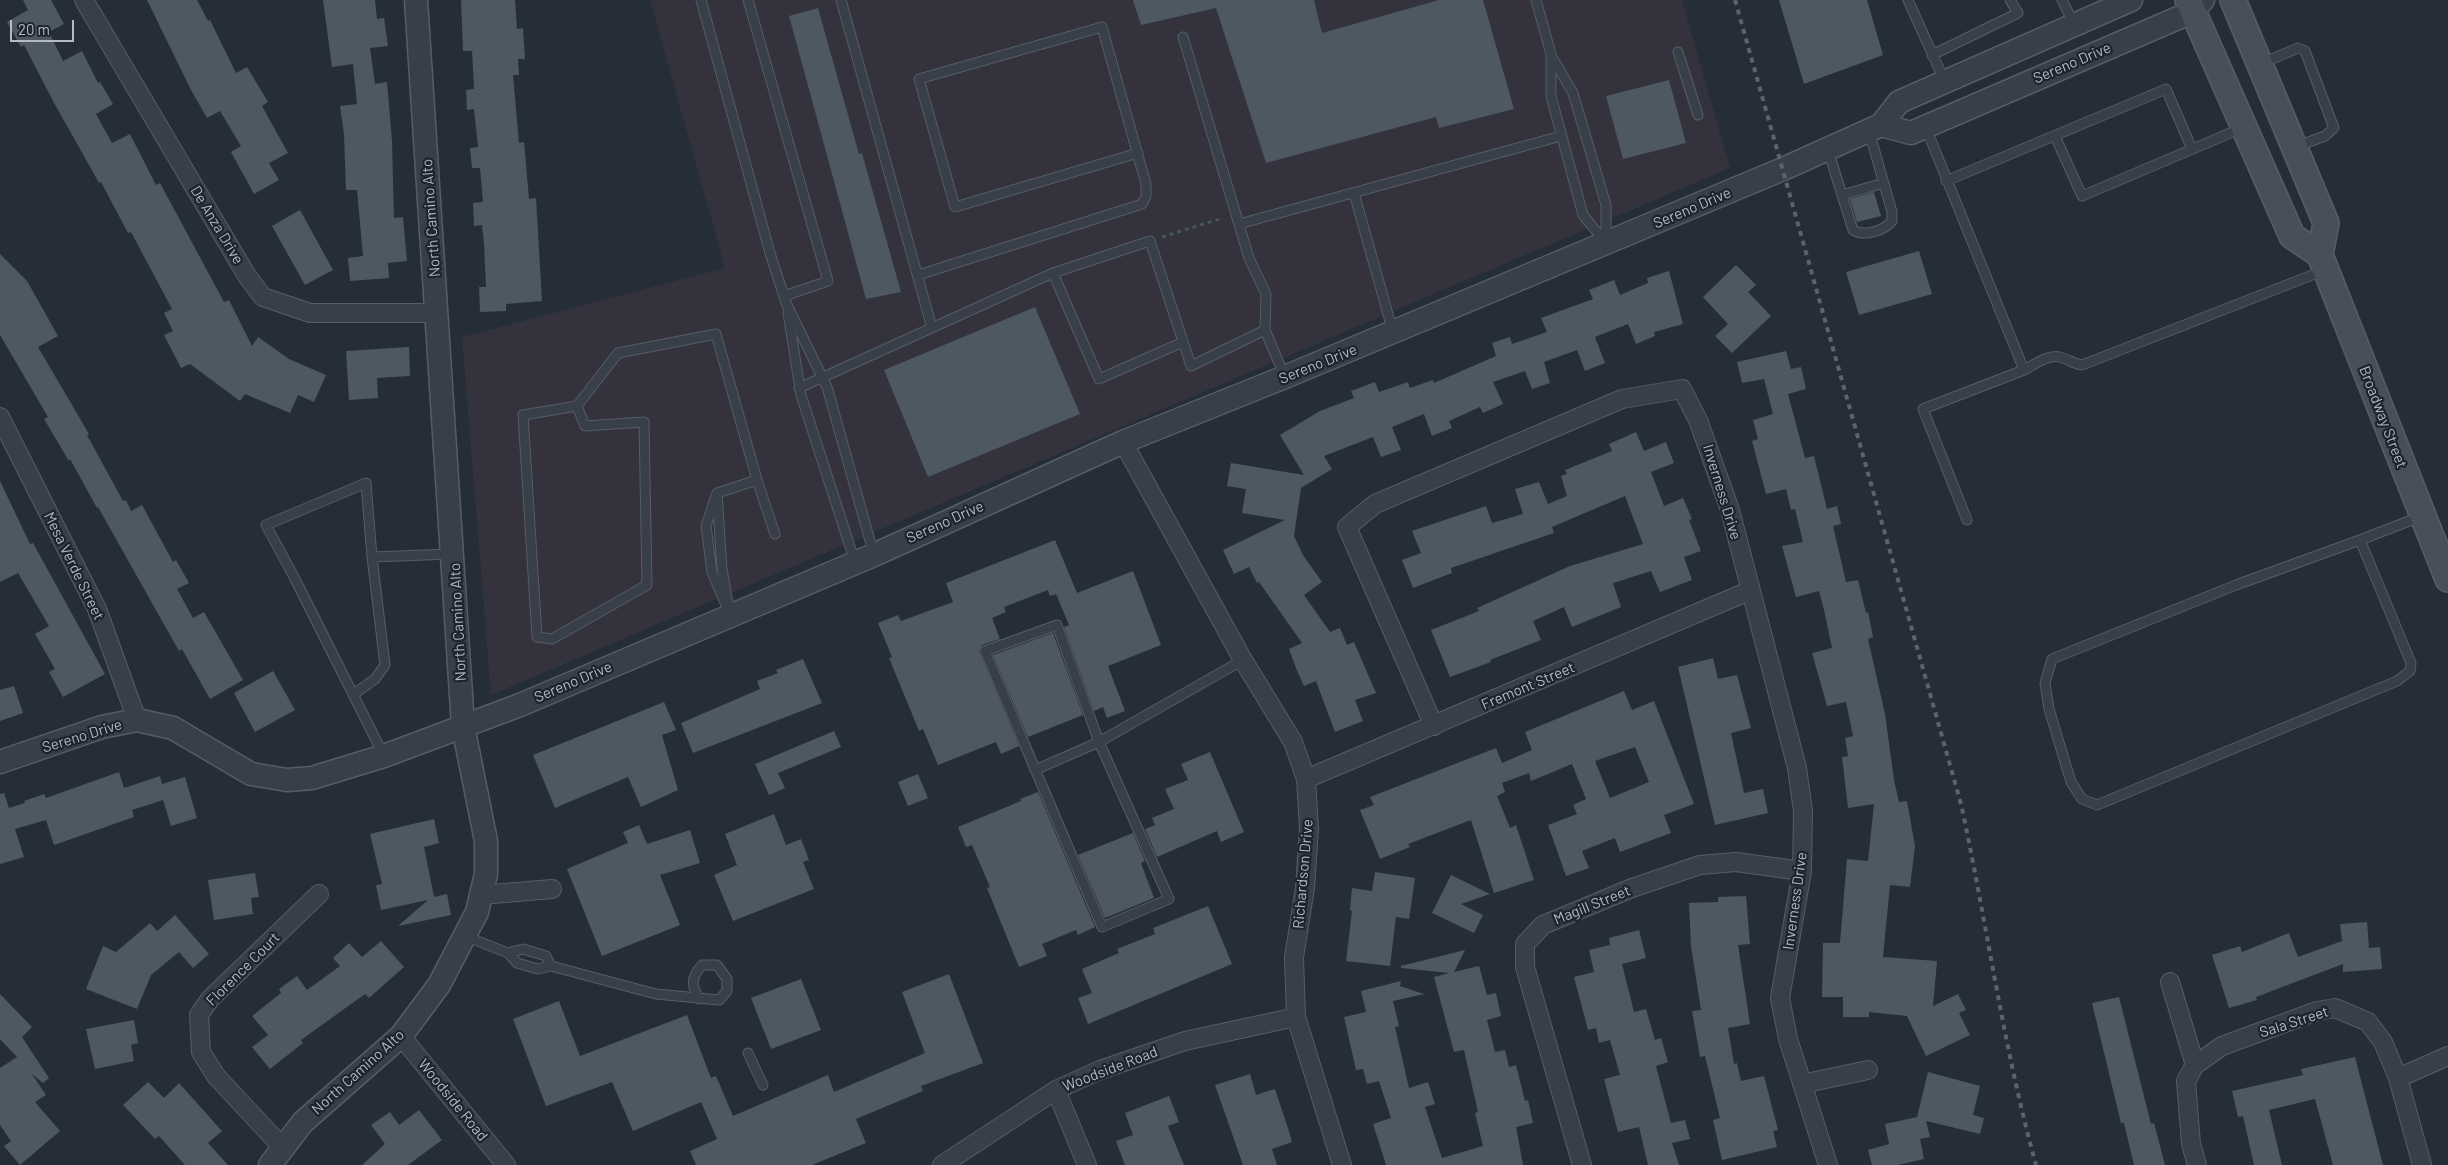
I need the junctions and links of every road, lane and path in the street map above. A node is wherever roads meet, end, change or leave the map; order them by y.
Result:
1 (84, 0) edge
2 (416, 0) edge
3 (701, 0) edge
4 (748, 0) edge
5 (841, 0) edge
6 (1536, 0) edge
7 (1908, 0) edge
8 (2010, 0) edge
9 (2062, 0) edge
10 (2130, 0) edge
11 (2233, 0) edge
12 (2194, 4) edge
13 (2074, 24) junction
14 (1183, 37) dead end
15 (1678, 52) dead end
16 (1551, 54) junction
17 (1932, 55) junction
18 (2260, 64) junction
19 (1945, 82) junction
20 (1698, 115) dead end
21 (1925, 126) junction
22 (2245, 127) junction
23 (1875, 128) junction
24 (1561, 136) junction
25 (2055, 136) junction
26 (2295, 147) junction
27 (1827, 149) junction
28 (2192, 149) junction
29 (1138, 153) junction
30 (1946, 181) junction
31 (1884, 183) junction
32 (1354, 193) junction
33 (1842, 195) junction
34 (1236, 214) junction
35 (1239, 224) junction
36 (1150, 241) junction
37 (1606, 243) junction
38 (2323, 262) junction
39 (1053, 273) junction
40 (918, 275) junction
41 (785, 300) junction
42 (437, 313) junction
43 (932, 328) junction
44 (1265, 330) junction
45 (1394, 332) junction
46 (1183, 342) junction
47 (2024, 370) junction
48 (1285, 377) junction
49 (822, 378) junction
50 (799, 388) junction
51 (577, 406) junction
52 (0, 417) edge
53 (1123, 442) junction
54 (757, 480) junction
55 (717, 493) junction
56 (2422, 516) junction
57 (1967, 520) dead end
58 (775, 534) dead end
59 (2360, 540) junction
60 (454, 554) junction
61 (372, 557) junction
62 (864, 558) junction
63 (2448, 579) edge
64 (1749, 591) junction
65 (730, 615) junction
66 (1243, 660) junction
67 (354, 694) junction
68 (137, 720) junction
69 (463, 726) junction
70 (1434, 726) junction
71 (1099, 742) junction
72 (384, 756) junction
73 (0, 762) edge
74 (1035, 770) junction
75 (1306, 779) junction
76 (1802, 871) junction
77 (552, 889) dead end
78 (319, 894) dead end
79 (481, 895) junction
80 (465, 936) junction
81 (508, 953) junction
82 (551, 966) junction
83 (2170, 982) dead end
84 (699, 999) junction
85 (1296, 1017) junction
86 (401, 1036) junction
87 (748, 1053) dead end
88 (2448, 1056) edge
89 (2195, 1066) junction
90 (1868, 1070) dead end
91 (2398, 1078) junction
92 (1802, 1084) junction
93 (763, 1086) dead end
94 (1056, 1090) junction
95 (276, 1157) edge
96 (506, 1165) edge
97 (942, 1165) edge
98 (1087, 1165) edge
99 (1342, 1165) edge
100 (1582, 1165) edge
101 (1828, 1165) edge
102 (2197, 1165) edge
103 (2422, 1165) edge

1 - 42 street, De Anza Drive
2 - 42 street, North Camino Alto
3 - 41 lane
4 - 41 lane
5 - 40 lane
6 - 16 lane
7 - 17 lane
8 - 17 lane
9 - 13 lane
10 - 13 street, Sereno Drive
11 - 18 main road
12 - 21 street, Sereno Drive
12 - 22 main road
13 - 19 street, Sereno Drive
14 - 34 lane
15 - 20 lane
16 - 24 lane
16 - 37 lane
17 - 19 lane
18 - 26 main road
18 - 26 lane
19 - 23 street, Sereno Drive
21 - 23 street, Sereno Drive
21 - 30 lane
22 - 28 lane
22 - 38 main road
23 - 27 street, Sereno Drive
23 - 31 lane
24 - 32 lane
24 - 37 lane
25 - 28 lane
25 - 28 lane
25 - 30 lane
26 - 38 main road
27 - 33 lane
27 - 37 street, Sereno Drive
29 - 29 lane
29 - 40 lane
30 - 47 lane
31 - 33 lane
31 - 33 lane
32 - 35 lane
32 - 45 lane
34 - 35 lane
34 - 36 path
35 - 44 lane
36 - 39 lane
36 - 46 lane
37 - 45 street, Sereno Drive
38 - 47 lane
38 - 56 main road, Broadway Street
39 - 43 lane
39 - 46 lane
40 - 43 lane
41 - 49 lane
41 - 50 lane
42 - 60 street, North Camino Alto
43 - 49 lane
44 - 46 lane
44 - 48 lane
45 - 48 street, Sereno Drive
47 - 57 lane
48 - 53 street, Sereno Drive
49 - 50 lane
49 - 62 lane
50 - 62 lane
51 - 51 lane
51 - 54 lane
52 - 68 street, Mesa Verde Street
53 - 62 street, Sereno Drive
53 - 66 street, Richardson Drive
54 - 55 lane
54 - 58 lane
55 - 65 lane
55 - 65 lane
56 - 59 lane
56 - 63 main road, Broadway Street
59 - 59 lane
60 - 61 lane
60 - 69 street, North Camino Alto
61 - 67 lane
61 - 67 lane
62 - 65 street, Sereno Drive
64 - 70 street, Fremont Street
64 - 70 street, Inverness Drive
64 - 76 street, Inverness Drive
65 - 69 street, Sereno Drive
66 - 71 lane
66 - 75 street, Richardson Drive
67 - 72 lane
68 - 72 street, Sereno Drive
68 - 73 street, Sereno Drive
69 - 72 street, Sereno Drive
69 - 79 street, North Camino Alto
70 - 75 street, Fremont Street
71 - 74 lane
71 - 74 lane
71 - 74 lane
75 - 85 street, Richardson Drive
76 - 92 street, Inverness Drive
76 - 100 street, Magill Street
77 - 79 street
78 - 95 street, Florence Court
79 - 80 street, North Camino Alto
80 - 81 lane
80 - 86 street, North Camino Alto
81 - 82 lane
81 - 82 lane
82 - 84 lane
83 - 89 street
84 - 84 lane
85 - 94 street, Woodside Road
85 - 99 street, Richardson Drive
86 - 95 street, North Camino Alto
86 - 96 street, Woodside Road
87 - 93 lane
88 - 91 street
89 - 91 street, Sala Street
89 - 102 street
90 - 92 street
91 - 103 street, Sala Street
92 - 101 street, Inverness Drive
94 - 97 street, Woodside Road
94 - 98 street

